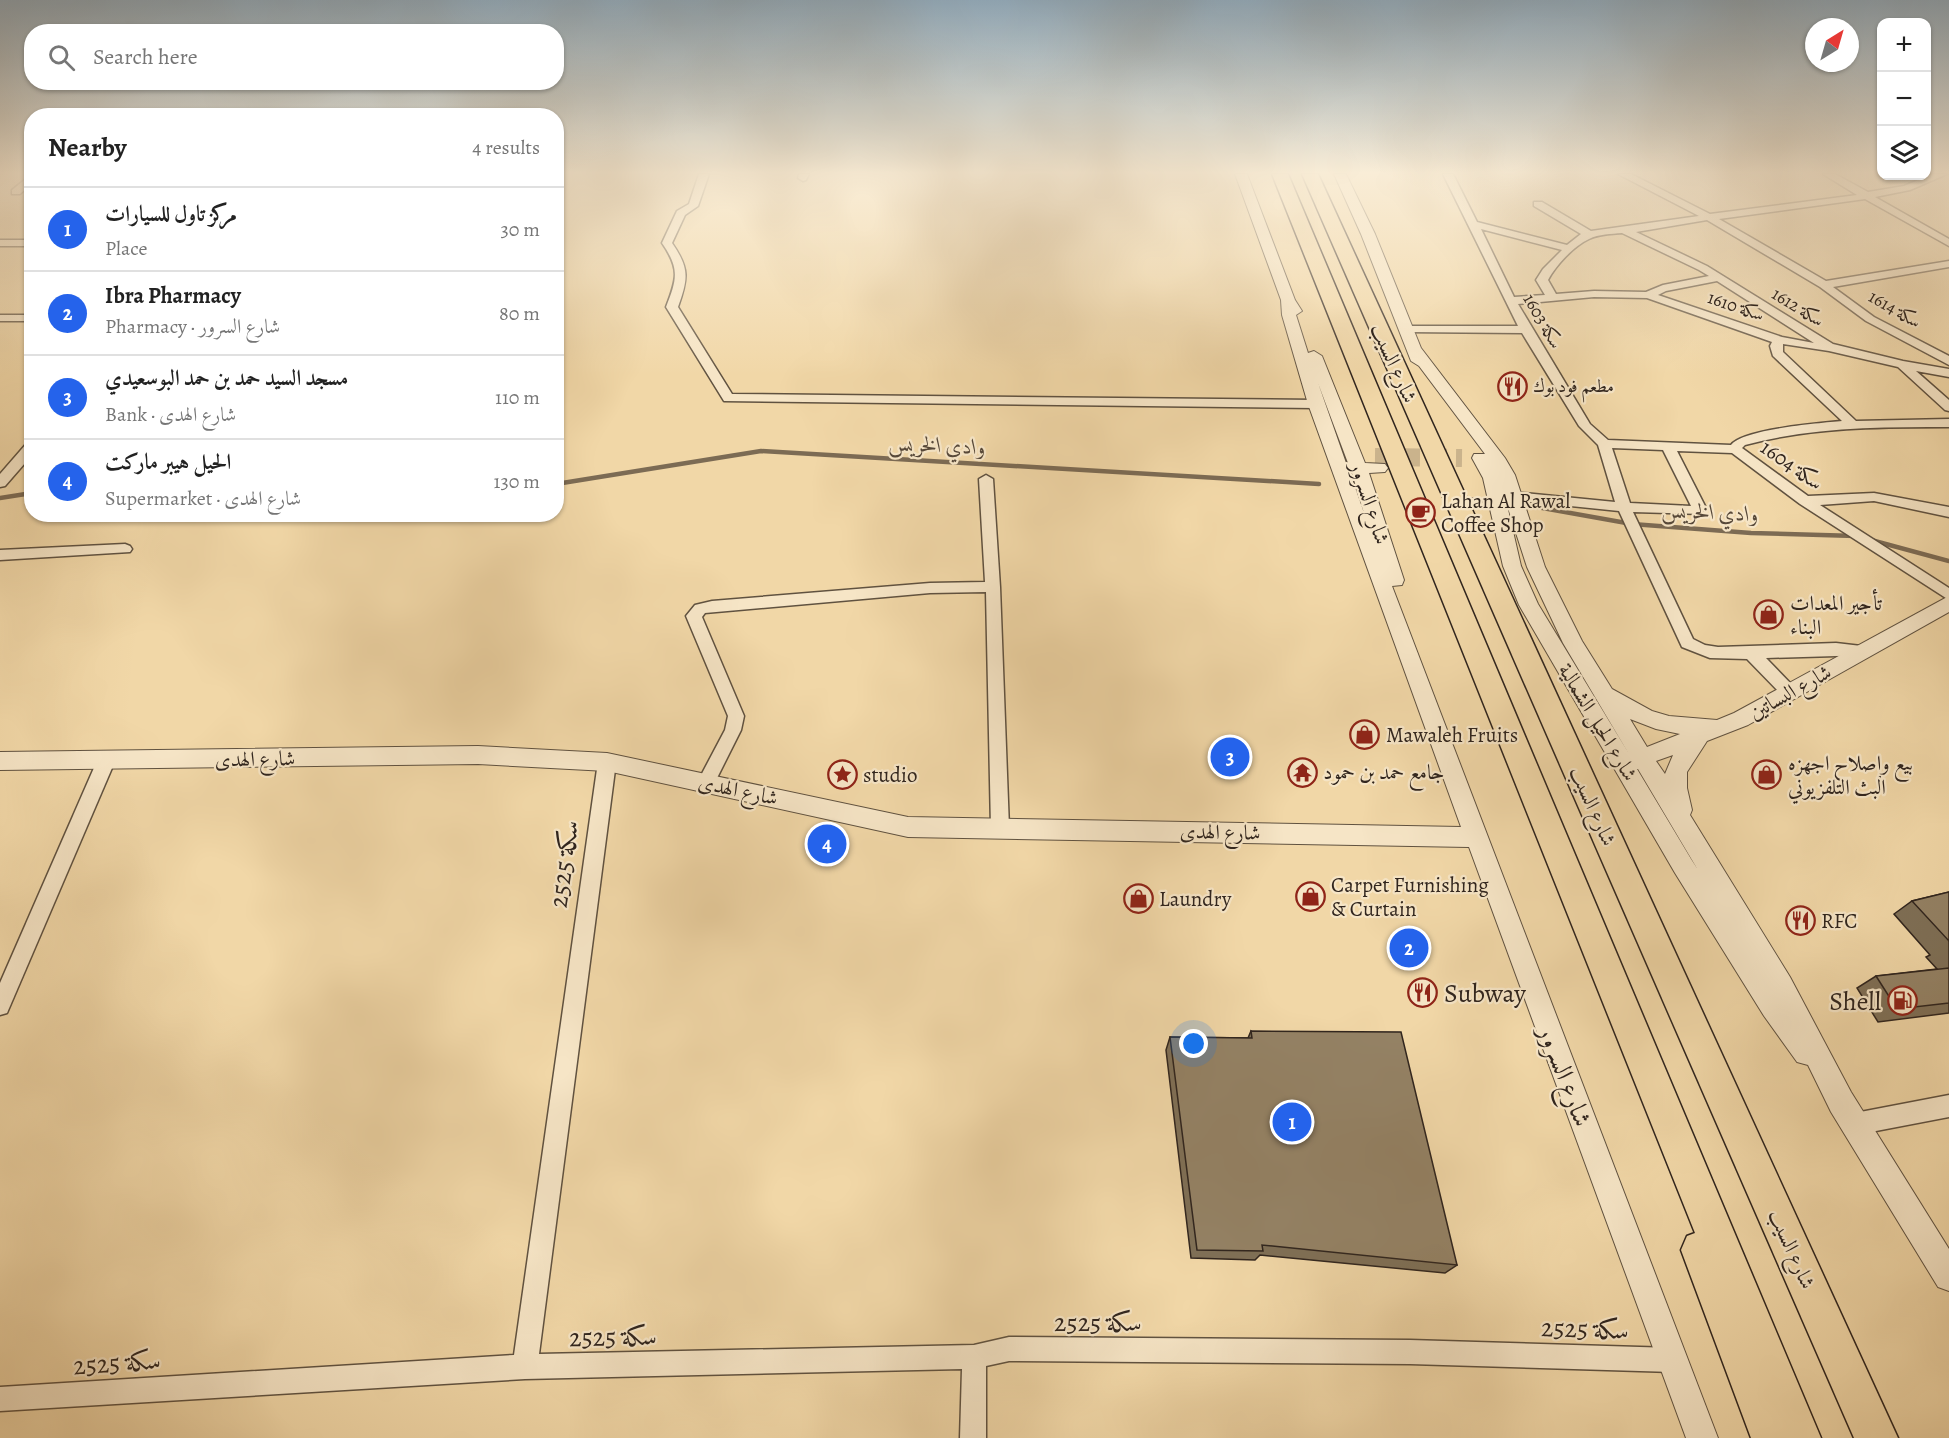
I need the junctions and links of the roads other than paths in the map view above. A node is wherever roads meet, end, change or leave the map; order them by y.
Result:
1 (668, 241) edge
2 (1266, 241) edge
3 (1308, 241) edge
4 (1340, 241) edge
5 (1371, 241) edge
6 (1480, 241) edge
7 (1538, 241) edge
8 (1581, 241) edge
9 (1646, 241) edge
10 (1751, 241) edge
11 (0, 243) edge
12 (24, 243) edge
13 (1569, 249) junction
14 (1949, 264) edge
15 (1718, 278) junction
16 (1824, 285) junction
17 (1648, 295) junction
18 (1553, 298) junction
19 (1288, 300) junction
20 (1510, 301) junction
21 (0, 318) edge
22 (24, 318) edge
23 (1406, 329) junction
24 (1526, 330) junction
25 (1779, 340) junction
26 (1829, 347) junction
27 (1949, 361) edge
28 (1903, 365) junction
29 (1949, 373) edge
30 (1316, 404) junction
31 (1949, 407) edge
32 (1851, 423) junction
33 (1949, 423) edge
34 (1605, 444) junction
35 (1668, 447) junction
36 (1735, 449) junction
37 (24, 455) edge
38 (1348, 462) junction
39 (1377, 463) tunnel mouth
40 (1482, 463) junction
41 (986, 479) dead end
42 (0, 483) edge
43 (1513, 496) junction
44 (1805, 501) junction
45 (1624, 507) junction
46 (1949, 512) edge
47 (125, 549) dead end
48 (0, 555) edge
49 (993, 587) junction
50 (1949, 595) edge
51 (1949, 603) edge
52 (1863, 651) junction
53 (1751, 653) junction
54 (1602, 692) junction
55 (1789, 692) junction
56 (1732, 723) junction
57 (1702, 735) junction
58 (0, 761) edge
59 (106, 761) junction
60 (607, 762) junction
61 (1633, 762) junction
62 (706, 783) junction
63 (1000, 828) junction
64 (1689, 834) junction
65 (1475, 837) junction
66 (1683, 866) junction
67 (1727, 896) junction
68 (1582, 908) junction
69 (5, 982) edge
70 (0, 1006) edge
71 (1824, 1074) junction
72 (1949, 1106) edge
73 (1855, 1124) junction
74 (1949, 1276) edge
75 (974, 1357) junction
76 (1673, 1360) junction
77 (525, 1367) junction
78 (0, 1399) edge
79 (974, 1438) edge
80 (1702, 1438) edge
81 (1773, 1438) edge
82 (1799, 1438) edge
83 (1876, 1438) edge

1 - 30 street
2 - 19 street, شارع السرور
3 - 68 highway, شارع السيب
4 - 83 highway, شارع السيب
5 - 23 street, شارع الحيل الشمالية
6 - 20 street, سكة 1603
7 - 13 street
8 - 13 street
9 - 15 street, سكة 1612
10 - 16 street, سكة 1614
11 - 12 street
13 - 18 street
14 - 16 street, سكة 1614
15 - 17 street
15 - 26 street, سكة 1612
16 - 27 street, سكة 1614
17 - 18 street, سكة 1610
17 - 25 street, سكة 1610
18 - 20 street, سكة 1610
19 - 30 street, شارع السرور
19 - 38 street, شارع السرور
20 - 24 street, سكة 1603
21 - 22 street
23 - 24 street
23 - 40 street, شارع الحيل الشمالية
24 - 34 street, سكة 1603
25 - 26 street, سكة 1610
25 - 32 street
26 - 28 street, سكة 1610
28 - 29 street, سكة 1610
28 - 31 street
30 - 38 street, شارع السرور
32 - 33 street, سكة 1604
32 - 36 street, سكة 1604
34 - 35 street
34 - 45 street
35 - 36 street
35 - 45 street
36 - 44 street, سكة 1604
37 - 42 street
38 - 39 street
38 - 65 street, شارع السرور
40 - 43 street, شارع الحيل الشمالية
40 - 61 street, شارع الحيل الشمالية
41 - 49 street
43 - 45 street
43 - 54 street, شارع الحيل الشمالية
44 - 46 street
44 - 50 street, سكة 1604
45 - 53 street
47 - 48 street
49 - 62 street
49 - 63 street
51 - 52 street, شارع البساتين
52 - 53 street
52 - 55 street, شارع البساتين
53 - 55 street
54 - 56 street
54 - 61 street, شارع الحيل الشمالية
55 - 56 street, شارع البساتين
56 - 57 street, شارع البساتين
57 - 61 street, شارع البساتين
57 - 64 street
58 - 59 street, شارع الهدى
59 - 60 street, شارع الهدى
59 - 69 street
60 - 62 street, شارع الهدى
60 - 77 street, سكة 2525
61 - 64 street, شارع الحيل الشمالية
61 - 66 street, شارع الحيل الشمالية
62 - 63 street, شارع الهدى
63 - 65 street, شارع الهدى
64 - 67 street, شارع الحيل الشمالية
65 - 76 street, شارع السرور
66 - 67 street
66 - 71 street, شارع الحيل الشمالية
67 - 71 street, شارع الحيل الشمالية
68 - 81 highway
68 - 82 highway, شارع السيب
69 - 70 street
71 - 73 street, شارع الحيل الشمالية
72 - 73 street
73 - 74 street, شارع الحيل الشمالية
75 - 76 street, سكة 2525
75 - 77 street, سكة 2525
75 - 79 street
76 - 80 street, شارع السرور
77 - 78 street, سكة 2525

